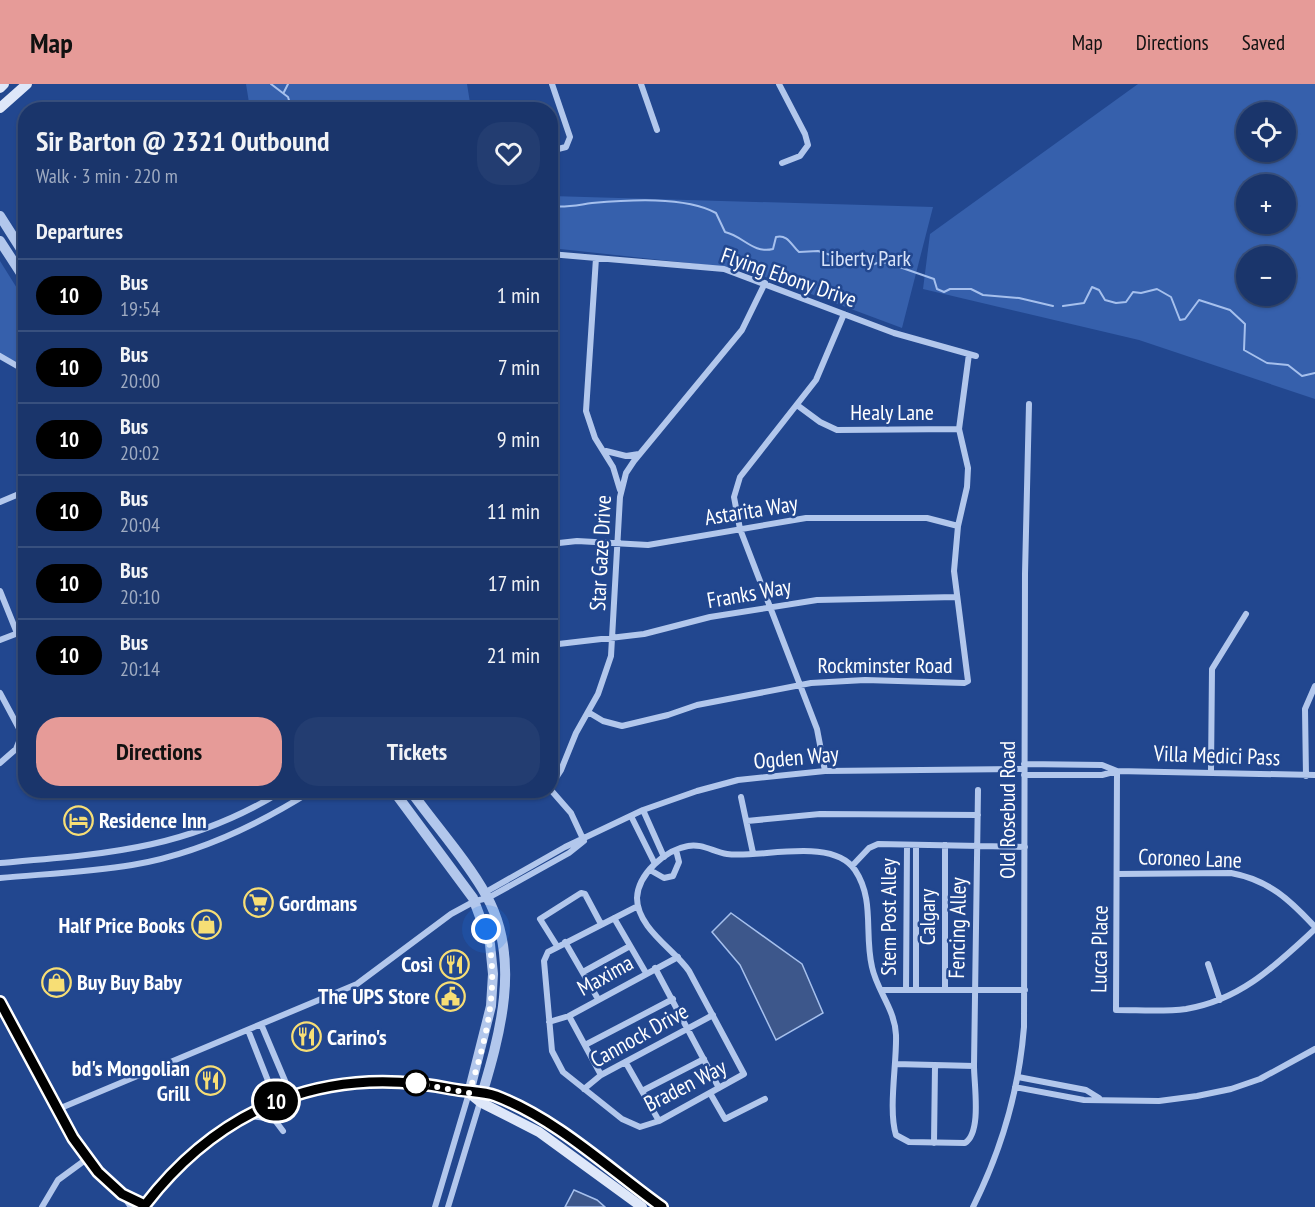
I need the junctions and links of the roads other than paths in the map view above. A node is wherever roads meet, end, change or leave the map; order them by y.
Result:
1 (4, 84) edge
2 (27, 84) edge
3 (552, 84) edge
4 (641, 84) edge
5 (779, 84) edge
6 (0, 88) edge
7 (0, 108) edge
8 (657, 130) dead end
9 (558, 149) edge
10 (782, 163) dead end
11 (0, 216) edge
12 (0, 241) edge
13 (18, 244) edge
14 (558, 255) edge
15 (596, 258) junction
16 (18, 269) edge
17 (765, 283) junction
18 (844, 314) junction
19 (973, 355) joint
20 (0, 357) edge
21 (18, 367) edge
22 (1029, 404) dead end
23 (797, 405) junction
24 (959, 429) junction
25 (603, 449) junction
26 (640, 454) junction
27 (620, 493) junction
28 (18, 494) edge
29 (0, 502) edge
30 (958, 526) junction
31 (740, 529) junction
32 (558, 543) edge
33 (617, 544) junction
34 (0, 591) edge
35 (956, 597) junction
36 (770, 607) junction
37 (1246, 614) dead end
38 (17, 633) joint
39 (612, 637) junction
40 (0, 640) edge
41 (558, 644) edge
42 (800, 685) junction
43 (1315, 686) edge
44 (0, 693) edge
45 (588, 712) junction
46 (18, 727) edge
47 (18, 744) edge
48 (0, 763) edge
49 (1024, 769) junction
50 (825, 771) junction
51 (1117, 771) junction
52 (1211, 771) junction
53 (558, 772) edge
54 (1315, 775) edge
55 (1306, 776) junction
56 (978, 790) dead end
57 (741, 797) dead end
58 (269, 798) edge
59 (300, 798) edge
60 (399, 798) edge
61 (416, 798) edge
62 (558, 798) edge
63 (643, 810) junction
64 (978, 815) junction
65 (631, 816) junction
66 (747, 821) junction
67 (584, 841) junction
68 (976, 844) junction
69 (907, 845) junction
70 (916, 845) junction
71 (945, 845) junction
72 (1025, 847) junction
73 (675, 850) junction
74 (753, 853) junction
75 (664, 857) junction
76 (0, 863) edge
77 (655, 864) junction
78 (852, 866) junction
79 (650, 870) junction
80 (1117, 874) junction
81 (0, 878) edge
82 (486, 895) junction
83 (475, 902) junction
84 (638, 906) junction
85 (614, 918) junction
86 (602, 924) junction
87 (1315, 928) edge
88 (565, 942) junction
89 (557, 946) junction
90 (630, 946) junction
91 (678, 957) junction
92 (1208, 964) dead end
93 (655, 968) junction
94 (583, 972) junction
95 (646, 973) junction
96 (882, 990) junction
97 (906, 990) junction
98 (916, 990) junction
99 (945, 990) junction
100 (975, 990) junction
101 (1025, 990) junction
102 (598, 999) junction
103 (673, 999) junction
104 (1221, 1000) junction
105 (0, 1002) edge
106 (713, 1015) junction
107 (568, 1016) junction
108 (549, 1022) junction
109 (261, 1024) junction
110 (688, 1028) junction
111 (248, 1030) junction
112 (585, 1045) junction
113 (1312, 1051) edge
114 (704, 1059) junction
115 (1315, 1061) edge
116 (626, 1063) junction
117 (895, 1064) junction
118 (935, 1066) junction
119 (974, 1066) junction
120 (601, 1075) junction
121 (1018, 1077) junction
122 (1015, 1087) junction
123 (719, 1088) junction
124 (584, 1089) junction
125 (642, 1091) junction
126 (469, 1093) junction
127 (710, 1093) junction
128 (291, 1095) junction
129 (482, 1097) junction
130 (1100, 1098) junction
131 (765, 1099) dead end
132 (276, 1101) junction
133 (56, 1110) junction
134 (245, 1116) junction
135 (659, 1121) junction
136 (283, 1131) dead end
137 (934, 1143) junction
138 (88, 1158) junction
139 (122, 1194) junction
140 (656, 1205) edge
141 (145, 1206) edge
142 (42, 1207) edge
143 (130, 1207) edge
144 (435, 1207) edge
145 (448, 1207) edge
146 (642, 1207) edge
147 (973, 1207) edge

1 - 6 main road
2 - 7 main road
3 - 9 street
4 - 8 street
5 - 10 street
11 - 13 street
12 - 16 street
14 - 15 street, Flying Ebony Drive
15 - 17 street, Flying Ebony Drive
15 - 25 street
17 - 18 street, Flying Ebony Drive
17 - 26 street, Star Gaze Drive
18 - 19 street, Flying Ebony Drive
18 - 23 street
19 - 24 street, Rockminster Road
20 - 21 street
22 - 49 street, Old Rosebud Road
23 - 24 street, Healy Lane
23 - 31 street
24 - 30 street, Rockminster Road
25 - 26 street
25 - 27 street
26 - 27 street, Star Gaze Drive
27 - 33 street, Star Gaze Drive
28 - 29 street
30 - 31 street, Astarita Way
30 - 35 street, Rockminster Road
31 - 33 street, Astarita Way
31 - 36 street
32 - 33 street, Astarita Way
33 - 39 street, Star Gaze Drive
34 - 38 street
35 - 36 street, Franks Way
35 - 42 street, Rockminster Road
36 - 39 street, Franks Way
36 - 42 street
37 - 52 street
38 - 40 street
39 - 41 street, Franks Way
39 - 45 street, Star Gaze Drive
42 - 45 street, Rockminster Road
42 - 50 street
43 - 55 street
44 - 46 street
45 - 53 street, Star Gaze Drive
47 - 48 street
49 - 50 street, Ogden Way
49 - 51 street, Villa Medici Pass
49 - 51 street, Villa Medici Pass
49 - 72 street, Old Rosebud Road
50 - 63 street, Ogden Way
51 - 52 street, Villa Medici Pass
51 - 80 street, Lucca Place
52 - 55 street, Villa Medici Pass
54 - 55 street, Villa Medici Pass
56 - 64 street, Fencing Alley
57 - 66 street
58 - 76 street
59 - 81 street
60 - 83 street
61 - 82 street
62 - 67 street
63 - 65 street, Ogden Way
63 - 75 street
64 - 66 street
64 - 68 street, Fencing Alley
65 - 67 street, Ogden Way
65 - 77 street
66 - 74 street
67 - 82 street, Ogden Way
68 - 71 street
68 - 72 street
68 - 100 street, Fencing Alley
69 - 70 street
69 - 78 street
69 - 97 street, Stem Post Alley
70 - 71 street
70 - 98 street, Stem Post Alley
71 - 99 street, Calgary
72 - 101 street, Old Rosebud Road
73 - 74 street
73 - 75 street
73 - 79 street
74 - 78 street
75 - 77 street
77 - 79 street
78 - 96 street
79 - 84 street
80 - 87 street, Coroneo Lane
80 - 104 street, Lucca Place
82 - 83 street, Ogden Way
82 - 129 street
83 - 109 street, Ogden Way
83 - 126 street
84 - 85 street
84 - 91 street
85 - 86 street
85 - 90 street
86 - 88 street
86 - 89 street
87 - 104 street, Lucca Place
88 - 89 street
88 - 94 street
89 - 108 street, Braden Way
90 - 94 street
90 - 95 street
91 - 93 street, Maxima
91 - 106 street
92 - 104 street
93 - 95 street, Maxima
93 - 103 street
94 - 102 street
95 - 102 street, Maxima
96 - 97 street
96 - 117 street
97 - 98 street
98 - 99 street
99 - 100 street
100 - 101 street
100 - 119 street, Fencing Alley
101 - 121 street, Old Rosebud Road
102 - 107 street, Maxima
103 - 110 street
103 - 112 street
105 - 133 street
106 - 110 street, Cannock Drive
106 - 123 street, Braden Way
107 - 108 street, Maxima
107 - 112 street
108 - 124 street, Braden Way
109 - 111 street, Ogden Way
109 - 128 street
110 - 114 street
110 - 116 street, Cannock Drive
111 - 132 street
111 - 133 street, Ogden Way
112 - 120 street
113 - 115 street
113 - 130 street
114 - 123 street
114 - 125 street
116 - 120 street, Cannock Drive
116 - 125 street
117 - 118 street
117 - 137 street, Fencing Alley
118 - 119 street
118 - 137 street
119 - 137 street, Fencing Alley
120 - 124 street, Cannock Drive
121 - 122 street, Old Rosebud Road
121 - 130 street
122 - 130 street
122 - 147 street, Old Rosebud Road
123 - 127 street, Braden Way
124 - 135 street, Braden Way
125 - 135 street
126 - 128 main road
126 - 129 main road
126 - 144 street
127 - 131 street
127 - 135 street, Braden Way
128 - 132 main road
129 - 140 main road
129 - 145 street
129 - 146 main road
132 - 134 main road
133 - 138 street
134 - 136 street
134 - 141 main road
138 - 139 street
138 - 142 street
139 - 141 street
139 - 143 street

